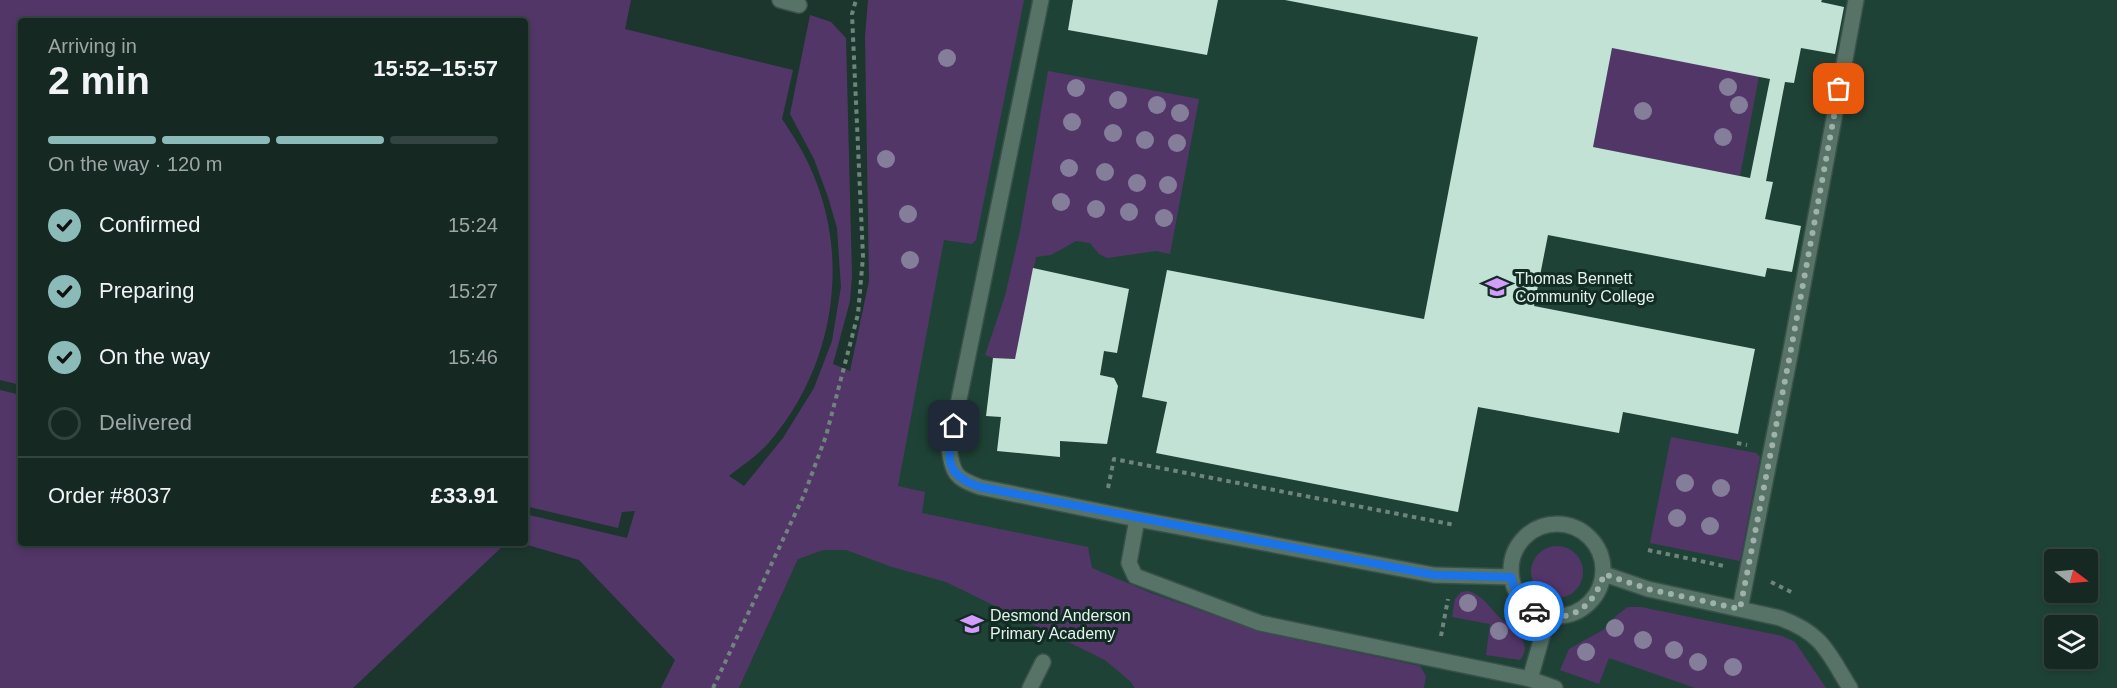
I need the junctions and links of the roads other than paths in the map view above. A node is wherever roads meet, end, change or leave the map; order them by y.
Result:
1 (780, 0) edge
2 (1041, 0) edge
3 (1856, 0) edge
4 (799, 4) dead end
5 (1137, 519) junction
6 (1604, 574) junction
7 (1511, 577) junction
8 (1740, 609) junction
9 (1548, 616) junction
10 (1043, 662) dead end
11 (1530, 679) junction
12 (1030, 688) edge
13 (1555, 688) edge
14 (1850, 688) edge

1 - 4 lane
2 - 5 lane
3 - 8 lane
5 - 7 lane
5 - 11 lane
6 - 7 lane
6 - 8 lane
6 - 9 lane
7 - 9 lane
8 - 14 lane
9 - 11 lane
10 - 12 lane
11 - 13 lane

